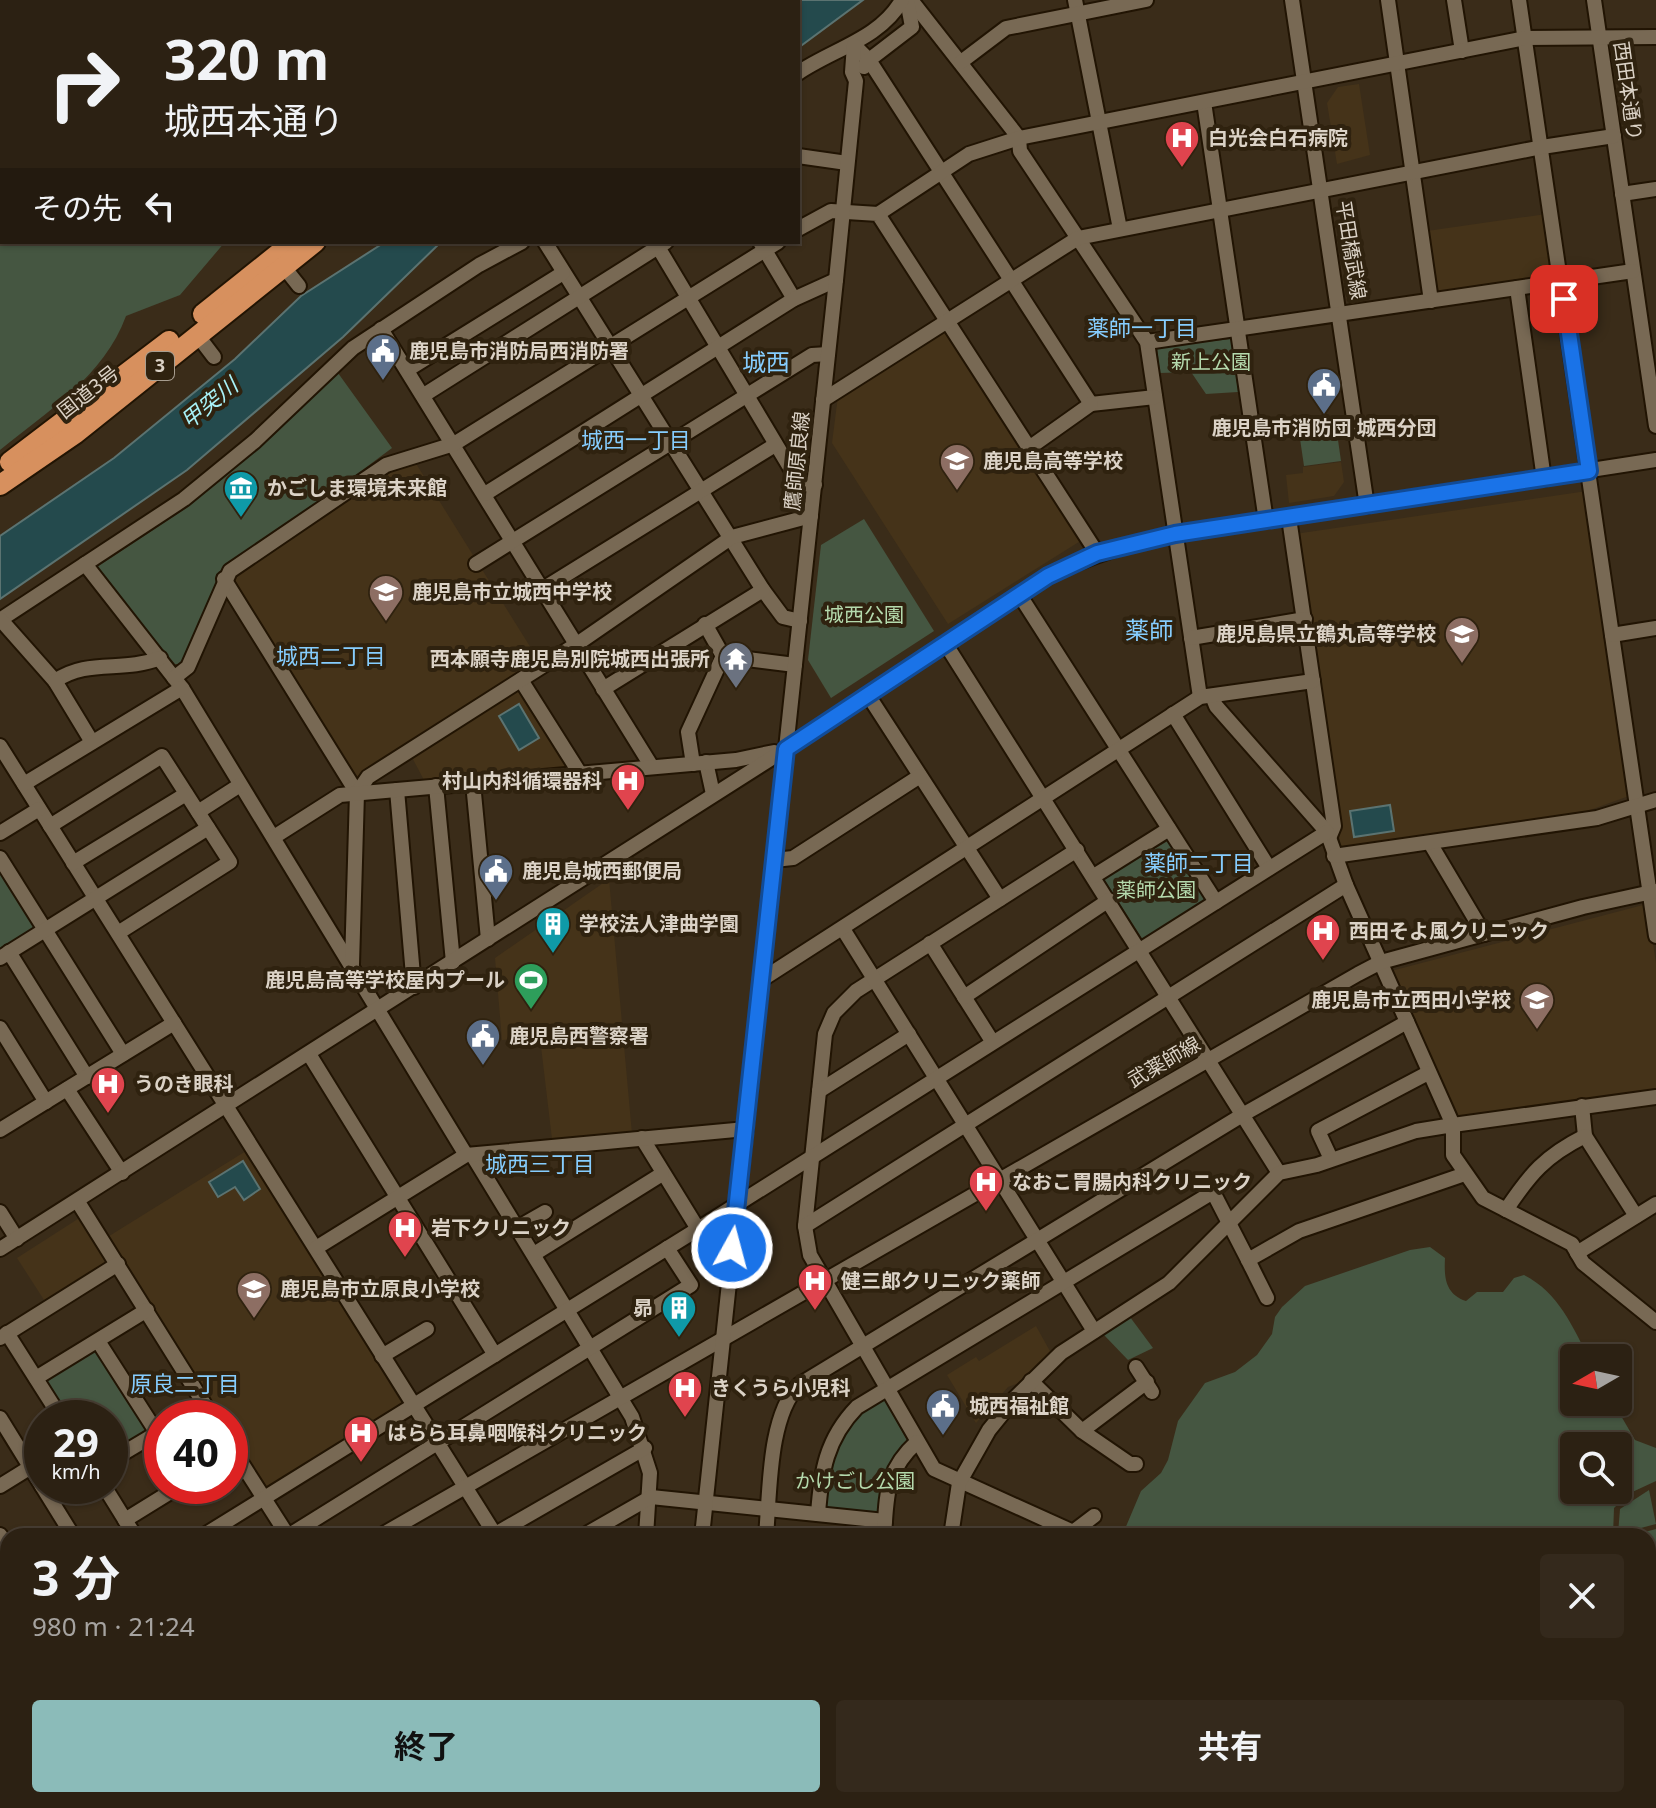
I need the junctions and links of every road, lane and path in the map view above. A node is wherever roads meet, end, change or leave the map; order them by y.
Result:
1 (907, 0) edge
2 (1146, 0) edge
3 (1292, 0) edge
4 (1388, 0) edge
5 (1454, 0) edge
6 (1519, 0) edge
7 (1594, 0) edge
8 (1076, 7) edge
9 (912, 27) junction
10 (934, 28) junction
11 (1600, 37) junction
12 (1656, 37) edge
13 (1525, 38) junction
14 (854, 45) junction
15 (1462, 51) junction
16 (869, 60) junction
17 (961, 62) junction
18 (1397, 64) junction
19 (800, 72) edge
20 (856, 81) junction
21 (1305, 82) junction
22 (1204, 102) junction
23 (1099, 123) junction
24 (1614, 136) junction
25 (1019, 138) junction
26 (1542, 147) junction
27 (800, 156) edge
28 (847, 163) junction
29 (941, 171) junction
30 (1413, 173) junction
31 (1656, 189) edge
32 (1321, 191) junction
33 (1622, 194) junction
34 (842, 209) junction
35 (1220, 211) junction
36 (878, 214) junction
37 (800, 228) edge
38 (1120, 229) junction
39 (1078, 238) junction
40 (290, 244) edge
41 (313, 244) edge
42 (518, 244) edge
43 (546, 244) edge
44 (660, 244) edge
45 (768, 245) edge
46 (284, 267) junction
47 (1633, 271) junction
48 (563, 273) junction
49 (836, 280) junction
50 (1012, 280) junction
51 (1561, 282) junction
52 (299, 286) dead end
53 (1517, 288) junction
54 (578, 297) junction
55 (689, 298) junction
56 (794, 299) junction
57 (1431, 301) junction
58 (1341, 313) junction
59 (947, 321) junction
60 (1237, 328) junction
61 (381, 329) junction
62 (198, 336) junction
63 (1649, 336) edge
64 (1147, 342) junction
65 (719, 347) junction
66 (610, 348) junction
67 (828, 354) junction
68 (214, 357) dead end
69 (407, 370) junction
70 (424, 395) junction
71 (640, 396) junction
72 (748, 396) junction
73 (1155, 397) junction
74 (823, 400) junction
75 (1091, 404) junction
76 (1656, 426) edge
77 (454, 444) junction
78 (670, 444) junction
79 (775, 445) junction
80 (1029, 448) junction
81 (1656, 460) edge
82 (0, 469) edge
83 (1589, 471) junction
84 (1544, 479) junction
85 (0, 485) edge
86 (815, 485) junction
87 (702, 491) junction
88 (485, 494) junction
89 (1367, 506) junction
90 (811, 516) junction
91 (1289, 518) junction
92 (1266, 521) junction
93 (1175, 534) junction
94 (732, 537) junction
95 (513, 542) junction
96 (1097, 553) junction
97 (85, 564) junction
98 (476, 564) dead end
99 (224, 579) junction
100 (543, 589) junction
101 (763, 590) junction
102 (1019, 594) junction
103 (1305, 619) junction
104 (1, 620) edge
105 (800, 621) junction
106 (705, 624) junction
107 (1656, 628) edge
108 (1612, 635) junction
109 (1191, 638) junction
110 (945, 643) junction
111 (577, 644) junction
112 (723, 656) junction
113 (160, 658) junction
114 (795, 665) junction
115 (521, 680) junction
116 (55, 681) junction
117 (1313, 681) junction
118 (178, 683) junction
119 (603, 689) junction
120 (868, 695) junction
121 (1206, 697) junction
122 (1173, 714) junction
123 (92, 742) junction
124 (0, 746) edge
125 (786, 749) junction
126 (1120, 751) junction
127 (699, 763) junction
128 (652, 767) junction
129 (579, 772) junction
130 (920, 776) junction
131 (473, 783) junction
132 (24, 784) junction
133 (240, 785) junction
134 (436, 786) junction
135 (397, 790) junction
136 (357, 793) junction
137 (186, 794) junction
138 (713, 794) junction
139 (1045, 798) junction
140 (1656, 800) edge
141 (1636, 803) junction
142 (39, 809) junction
143 (198, 812) junction
144 (50, 826) junction
145 (208, 828) junction
146 (1169, 829) junction
147 (0, 833) edge
148 (1328, 835) junction
149 (274, 837) junction
150 (1430, 843) junction
151 (966, 849) junction
152 (1077, 850) junction
153 (1334, 856) junction
154 (0, 858) edge
155 (774, 860) junction
156 (73, 863) junction
157 (1269, 868) junction
158 (1094, 876) junction
159 (1346, 885) junction
160 (1653, 892) edge
161 (95, 898) junction
162 (1000, 899) junction
163 (1109, 900) junction
164 (1216, 902) junction
165 (45, 929) junction
166 (843, 929) junction
167 (118, 933) junction
168 (1484, 934) junction
169 (1656, 936) edge
170 (488, 939) junction
171 (930, 943) junction
172 (1140, 949) junction
173 (5, 955) edge
174 (453, 962) junction
175 (1381, 962) junction
176 (352, 964) junction
177 (874, 978) junction
178 (761, 980) junction
179 (414, 987) junction
180 (1170, 996) junction
181 (964, 997) junction
182 (379, 1010) junction
183 (1407, 1022) junction
184 (174, 1023) junction
185 (0, 1028) edge
186 (909, 1034) junction
187 (992, 1041) junction
188 (123, 1054) junction
189 (309, 1054) junction
190 (1210, 1059) junction
191 (1428, 1073) junction
192 (87, 1077) junction
193 (936, 1077) junction
194 (67, 1089) junction
195 (819, 1091) junction
196 (1656, 1097) edge
197 (46, 1102) junction
198 (1582, 1106) junction
199 (228, 1107) junction
200 (1244, 1114) junction
201 (2, 1125) edge
202 (966, 1125) junction
203 (1453, 1125) junction
204 (746, 1129) junction
205 (1585, 1136) junction
206 (642, 1138) junction
207 (470, 1156) junction
208 (811, 1156) junction
209 (1331, 1159) junction
210 (122, 1173) junction
211 (1279, 1173) junction
212 (662, 1174) junction
213 (1465, 1174) junction
214 (1001, 1180) junction
215 (397, 1198) junction
216 (78, 1202) junction
217 (738, 1204) junction
218 (1656, 1204) edge
219 (1506, 1210) junction
220 (0, 1212) edge
221 (545, 1212) dead end
222 (1636, 1216) junction
223 (1230, 1221) junction
224 (805, 1226) junction
225 (517, 1228) junction
226 (698, 1229) junction
227 (17, 1239) junction
228 (1036, 1239) junction
229 (316, 1248) junction
230 (667, 1248) junction
231 (0, 1249) edge
232 (1577, 1253) junction
233 (534, 1254) junction
234 (1248, 1260) junction
235 (118, 1264) junction
236 (824, 1281) junction
237 (1063, 1282) junction
238 (1267, 1298) dead end
239 (568, 1309) junction
240 (147, 1310) junction
241 (1654, 1316) edge
242 (427, 1329) dead end
243 (1094, 1331) junction
244 (4, 1335) edge
245 (721, 1338) junction
246 (98, 1341) junction
247 (861, 1344) junction
248 (591, 1348) junction
249 (495, 1355) junction
250 (382, 1356) junction
251 (1136, 1367) dead end
252 (36, 1378) junction
253 (1031, 1381) junction
254 (887, 1389) junction
255 (620, 1398) junction
256 (50, 1400) edge
257 (201, 1400) edge
258 (413, 1406) junction
259 (144, 1409) edge
260 (0, 1418) edge
261 (1082, 1431) junction
262 (917, 1442) junction
263 (438, 1444) junction
264 (645, 1448) junction
265 (24, 1449) edge
266 (1136, 1464) dead end
267 (24, 1471) edge
268 (248, 1476) edge
269 (959, 1483) junction
270 (0, 1486) edge
271 (464, 1487) junction
272 (651, 1497) junction
273 (263, 1499) junction
274 (706, 1503) junction
275 (53, 1504) edge
276 (115, 1504) edge
277 (151, 1504) edge
278 (769, 1510) junction
279 (818, 1514) junction
280 (1094, 1516) dead end
281 (125, 1520) junction
282 (68, 1528) edge
283 (130, 1528) edge
284 (216, 1528) edge
285 (283, 1528) edge
286 (301, 1528) edge
287 (394, 1528) edge
288 (489, 1528) edge
289 (508, 1528) edge
290 (600, 1528) edge
291 (647, 1528) edge
292 (703, 1528) edge
293 (767, 1528) edge
294 (880, 1528) edge
295 (884, 1528) edge
296 (952, 1528) edge
297 (1064, 1528) edge
298 (1078, 1528) edge

1 - 9 street
1 - 10 street
1 - 14 street
2 - 8 street
3 - 21 street, 平田橋武線
4 - 18 street
5 - 15 street
6 - 13 street
7 - 11 street, 西田本通り
8 - 17 street
8 - 23 street
9 - 10 street
9 - 16 street, 鷹師原良線
10 - 17 street
11 - 12 street
11 - 13 street
11 - 24 street, 西田本通り
13 - 15 street
13 - 26 street
14 - 16 street
14 - 19 street
14 - 20 street, 鷹師原良線
15 - 18 street
16 - 20 street, 鷹師原良線
16 - 29 street
17 - 25 street
18 - 21 street
18 - 30 street
20 - 28 street, 鷹師原良線
21 - 22 street
21 - 32 street, 平田橋武線
22 - 23 street
22 - 35 street
23 - 25 street
23 - 38 street
24 - 26 street
24 - 33 street, 西田本通り
25 - 29 street
25 - 39 street
26 - 30 street
26 - 51 street
27 - 28 street
28 - 34 street, 鷹師原良線
29 - 36 street
29 - 50 street
30 - 32 street
30 - 57 street
31 - 33 street
32 - 35 street
32 - 58 street, 平田橋武線
33 - 47 street, 西田本通り
34 - 36 street
34 - 37 street
34 - 49 street, 鷹師原良線
35 - 38 street
35 - 60 street
36 - 59 street
38 - 39 street
39 - 50 street
39 - 64 street
40 - 82 highway, 国道3号 / 3
41 - 46 highway, 国道3号 / 3
42 - 61 street
43 - 48 street
44 - 54 street
44 - 55 street
45 - 55 street
45 - 56 street
46 - 52 street
46 - 62 highway, 国道3号 / 3
47 - 51 street
47 - 63 street, 西田本通り
48 - 54 street
48 - 69 street
49 - 56 street
49 - 67 street, 鷹師原良線
50 - 59 street
50 - 75 street
51 - 53 street
51 - 83 street
53 - 57 street
53 - 84 street
54 - 66 street
54 - 70 street
55 - 65 street
55 - 66 street
56 - 65 street
57 - 58 street
58 - 60 street
58 - 89 street, 平田橋武線
59 - 74 street
59 - 80 street
60 - 64 street
60 - 92 street
61 - 69 street
61 - 97 street
62 - 68 street
62 - 85 highway, 国道3号 / 3
63 - 76 street, 西田本通り
64 - 73 street
65 - 71 street
65 - 72 street
66 - 71 street
66 - 77 street
67 - 72 street
67 - 74 street, 鷹師原良線
69 - 70 street
70 - 77 street
71 - 78 street
71 - 88 street
72 - 78 street
72 - 79 street
73 - 75 street
73 - 93 street
74 - 86 street, 鷹師原良線
75 - 80 street
77 - 88 street
77 - 99 street
78 - 87 street
78 - 95 street
79 - 86 street
79 - 87 street
80 - 96 street
81 - 83 street
83 - 84 street
83 - 108 street
84 - 89 street
86 - 90 street, 鷹師原良線
87 - 94 street
87 - 100 street
88 - 95 street
89 - 91 street
90 - 94 street
90 - 105 street, 鷹師原良線
91 - 92 street
91 - 103 street
92 - 93 street
93 - 96 street
93 - 109 street
94 - 101 street
94 - 111 street
95 - 98 street
95 - 100 street
96 - 102 street
97 - 104 street
97 - 113 street
99 - 118 street
99 - 136 street
100 - 111 street
101 - 105 street
101 - 106 street
102 - 110 street
102 - 126 street
103 - 109 street
103 - 117 street
104 - 116 street
105 - 114 street, 鷹師原良線
106 - 112 street
106 - 119 street
107 - 108 street
108 - 141 street
109 - 121 street
110 - 120 street
110 - 139 street
111 - 115 street
111 - 119 street
112 - 114 street
112 - 127 street
113 - 116 street
113 - 118 street
114 - 125 street, 鷹師原良線
115 - 129 street
115 - 136 street
116 - 123 street
117 - 121 street
117 - 148 street
118 - 123 street
118 - 133 street
119 - 128 street
120 - 125 street
120 - 130 street
121 - 122 street
121 - 148 street
122 - 126 street
122 - 157 street
123 - 132 street
124 - 132 street
125 - 127 street
125 - 138 street
125 - 155 street, 鷹師原良線
126 - 139 street
126 - 146 street
127 - 128 street
127 - 138 street
128 - 129 street
129 - 131 street
130 - 151 street
130 - 155 street
131 - 134 street
131 - 170 street
132 - 142 street
133 - 143 street
133 - 149 street
134 - 135 street
134 - 174 street
135 - 136 street
135 - 179 street
136 - 149 street
136 - 176 street
137 - 143 street
137 - 144 street
137 - 156 street
138 - 170 street
139 - 151 street
139 - 152 street
140 - 141 street
141 - 150 street
141 - 160 street
142 - 144 street
142 - 147 street
143 - 145 street
144 - 156 street
145 - 161 street
145 - 167 street
146 - 158 street
146 - 164 street
148 - 153 street
148 - 157 street
149 - 176 street
150 - 153 street
150 - 168 street
151 - 162 street
151 - 166 street
152 - 158 street
152 - 162 street
153 - 159 street
154 - 165 street
155 - 178 street, 鷹師原良線
156 - 161 street
157 - 164 street
158 - 163 street
159 - 175 street
159 - 180 street
160 - 168 street, 武薬師線
160 - 169 street
161 - 165 street
161 - 167 street
162 - 171 street
163 - 172 street
163 - 181 street
164 - 172 street
165 - 173 street
165 - 188 street
166 - 177 street
166 - 178 street
167 - 184 street
168 - 175 street, 武薬師線
170 - 174 street
171 - 177 street
171 - 181 street
172 - 180 street
172 - 187 street
173 - 192 street
174 - 179 street
175 - 183 street
175 - 190 street, 武薬師線
176 - 182 street
177 - 186 street
177 - 195 street
178 - 204 street, 鷹師原良線
179 - 182 street
180 - 190 street
180 - 202 street
181 - 187 street
182 - 189 street
182 - 207 street
183 - 191 street
183 - 200 street
184 - 188 street
184 - 199 street
185 - 197 street
186 - 193 street
186 - 195 street
187 - 193 street
188 - 192 street
189 - 199 street
189 - 215 street
190 - 200 street
190 - 214 street, 武薬師線
191 - 203 street
191 - 209 street
192 - 194 street
193 - 202 street
193 - 208 street
194 - 197 street
194 - 210 street
195 - 208 street
196 - 198 street
197 - 201 street
198 - 203 street
198 - 205 street
199 - 210 street
199 - 229 street
200 - 211 street
200 - 228 street
202 - 214 street
202 - 224 street
203 - 209 street
203 - 213 street
204 - 206 street
204 - 217 street, 鷹師原良線
205 - 219 street
205 - 222 street
206 - 207 street
206 - 212 street
207 - 215 street
207 - 225 street
208 - 217 street
208 - 224 street
209 - 211 street
210 - 216 street
211 - 223 street
212 - 226 street
212 - 233 street
213 - 219 street
213 - 234 street
214 - 228 street
214 - 236 street, 武薬師線
215 - 229 street
215 - 249 street
216 - 227 street
216 - 235 street
217 - 226 street
217 - 245 street, 鷹師原良線
218 - 222 street
219 - 232 street
220 - 227 street
221 - 225 street
222 - 232 street
223 - 234 street
223 - 237 street
223 - 243 street
224 - 236 street
225 - 233 street
226 - 230 street
227 - 231 street
228 - 237 street
228 - 247 street
229 - 250 street
230 - 239 street
230 - 248 street
232 - 241 street
233 - 239 street
234 - 238 street
235 - 240 street
235 - 244 street
236 - 245 street, 武薬師線
236 - 247 street
237 - 243 street
237 - 254 street
239 - 248 street
239 - 249 street
240 - 246 street
240 - 257 street
242 - 250 street
243 - 253 street
244 - 252 street
245 - 255 street, 武薬師線
245 - 274 street, 鷹師原良線
246 - 252 street
246 - 259 street
247 - 254 street
247 - 278 street
248 - 255 street
248 - 263 street
249 - 258 street
250 - 258 street
251 - 261 street
252 - 256 street
253 - 261 street
253 - 269 street
254 - 262 street
254 - 279 street
255 - 264 street
255 - 271 street, 武薬師線
258 - 263 street
258 - 273 street
260 - 265 street
261 - 266 street
262 - 269 street
262 - 295 street
263 - 271 street
263 - 286 street
264 - 272 street
264 - 289 street
267 - 270 street
268 - 273 street
269 - 296 street
269 - 297 street
271 - 287 street, 武薬師線
271 - 288 street
272 - 274 street
272 - 290 street
272 - 291 street
273 - 284 street
273 - 285 street
274 - 278 street
274 - 292 street, 鷹師原良線
275 - 282 street
276 - 281 street
277 - 281 street
278 - 279 street
278 - 293 street
279 - 294 street
280 - 298 street
281 - 283 street

